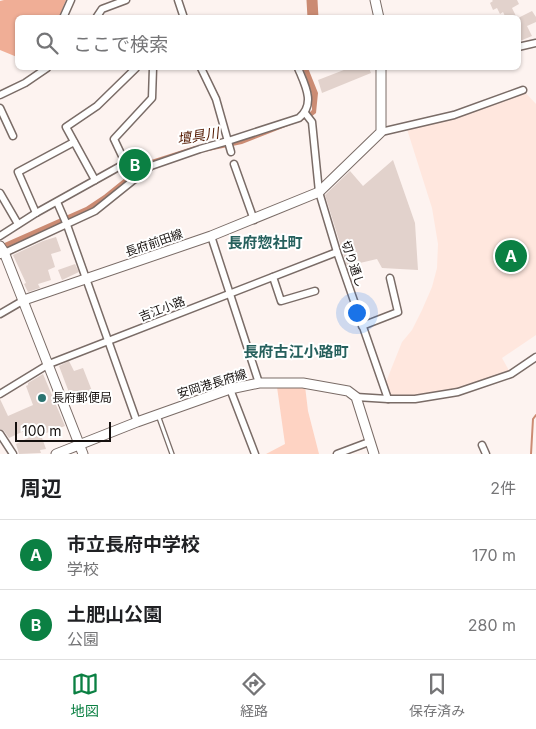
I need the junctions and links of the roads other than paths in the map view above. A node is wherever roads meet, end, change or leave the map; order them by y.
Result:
1 (71, 0) edge
2 (126, 0) edge
3 (178, 0) edge
4 (375, 0) edge
5 (64, 15) edge
6 (98, 15) edge
7 (183, 15) edge
8 (378, 15) edge
9 (536, 43) edge
10 (521, 46) edge
11 (44, 70) edge
12 (134, 70) edge
13 (153, 70) edge
14 (202, 70) edge
15 (299, 70) edge
16 (381, 70) edge
17 (523, 90) dead end
18 (0, 95) edge
19 (0, 108) edge
20 (306, 113) junction
21 (381, 132) junction
22 (13, 136) dead end
23 (74, 142) junction
24 (229, 146) junction
25 (234, 164) dead end
26 (95, 180) junction
27 (319, 192) junction
28 (0, 193) edge
29 (57, 202) junction
30 (36, 213) junction
31 (254, 220) junction
32 (66, 221) junction
33 (18, 224) junction
34 (0, 236) edge
35 (211, 236) junction
36 (2, 251) edge
37 (337, 252) junction
38 (273, 278) junction
39 (390, 278) dead end
40 (85, 280) junction
41 (315, 291) dead end
42 (230, 294) junction
43 (24, 300) junction
44 (0, 314) edge
45 (362, 326) junction
46 (108, 342) junction
47 (535, 359) edge
48 (49, 364) junction
49 (259, 383) junction
50 (230, 389) junction
51 (0, 394) edge
52 (356, 397) junction
53 (388, 399) junction
54 (157, 414) junction
55 (137, 422) junction
56 (0, 434) edge
57 (369, 442) junction
58 (482, 445) dead end
59 (82, 450) edge
60 (13, 454) edge
61 (56, 454) edge
62 (172, 454) edge
63 (255, 454) edge
64 (337, 454) edge
65 (374, 454) edge
66 (486, 454) edge

1 - 5 street
2 - 6 street
3 - 7 street
4 - 8 main road
9 - 10 street
11 - 18 street
12 - 23 street
13 - 26 street
14 - 24 street
15 - 20 street, 切り通し
16 - 21 main road
17 - 21 street
19 - 22 street
20 - 24 street
20 - 27 street, 切り通し
21 - 27 main road, 長府前田線
23 - 26 street
23 - 30 street
24 - 32 street
25 - 31 street
26 - 29 street
27 - 31 main road, 長府前田線
27 - 37 street, 切り通し
28 - 33 street
29 - 30 street
29 - 32 street
30 - 33 street
31 - 35 main road, 長府前田線
32 - 36 street
32 - 40 street
33 - 34 street
35 - 40 main road, 長府前田線
35 - 42 street
36 - 43 main road
37 - 38 street, 吉江小路
37 - 45 street, 切り通し
38 - 41 street
38 - 42 street, 吉江小路
39 - 45 street
40 - 43 main road, 長府前田線
40 - 46 street
42 - 46 street, 吉江小路
42 - 49 street
43 - 44 street
43 - 48 main road
45 - 53 street, 切り通し
46 - 48 street, 吉江小路
46 - 55 street
47 - 53 street
48 - 51 street, 吉江小路
48 - 59 main road
49 - 50 main road, 安岡港長府線
49 - 52 main road, 安岡港長府線
50 - 54 main road, 安岡港長府線
50 - 63 street
52 - 53 street
52 - 57 main road
54 - 55 main road, 安岡港長府線
54 - 62 lane
55 - 59 main road, 安岡港長府線
56 - 60 street
57 - 64 street
57 - 65 main road
58 - 66 street
59 - 61 main road

